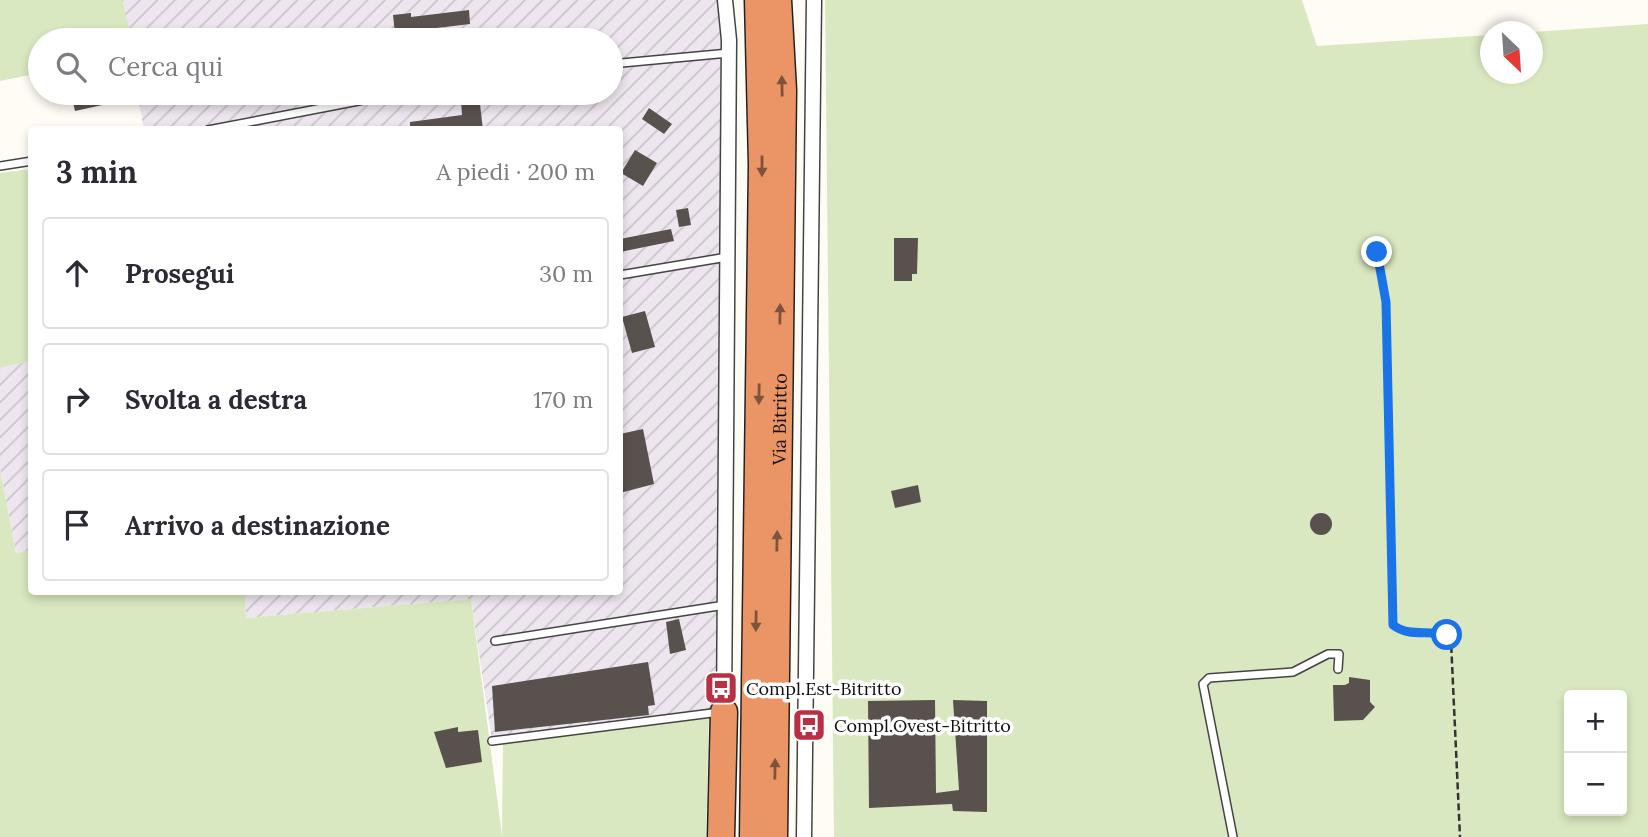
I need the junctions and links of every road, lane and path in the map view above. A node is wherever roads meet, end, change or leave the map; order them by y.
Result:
1 (725, 0) edge
2 (758, 0) edge
3 (778, 0) edge
4 (814, 0) edge
5 (729, 53) junction
6 (623, 63) edge
7 (338, 105) edge
8 (229, 126) edge
9 (28, 162) edge
10 (0, 166) edge
11 (1377, 252) dead end
12 (727, 257) junction
13 (623, 274) edge
14 (724, 605) junction
15 (495, 641) dead end
16 (1338, 669) dead end
17 (724, 712) junction
18 (492, 741) dead end
19 (721, 837) edge
20 (753, 837) edge
21 (774, 837) edge
22 (804, 837) edge
23 (1233, 837) edge
24 (1460, 837) edge

1 - 5 street
2 -> 20 highway, Via Bitritto
21 -> 3 highway, Via Bitritto
4 - 22 street
5 - 6 lane
5 - 12 street
7 - 8 lane
9 - 10 lane
11 - 24 path
12 - 13 lane
12 - 14 street
14 - 15 lane
14 - 17 street
16 - 23 lane
17 - 18 lane
17 - 19 highway

